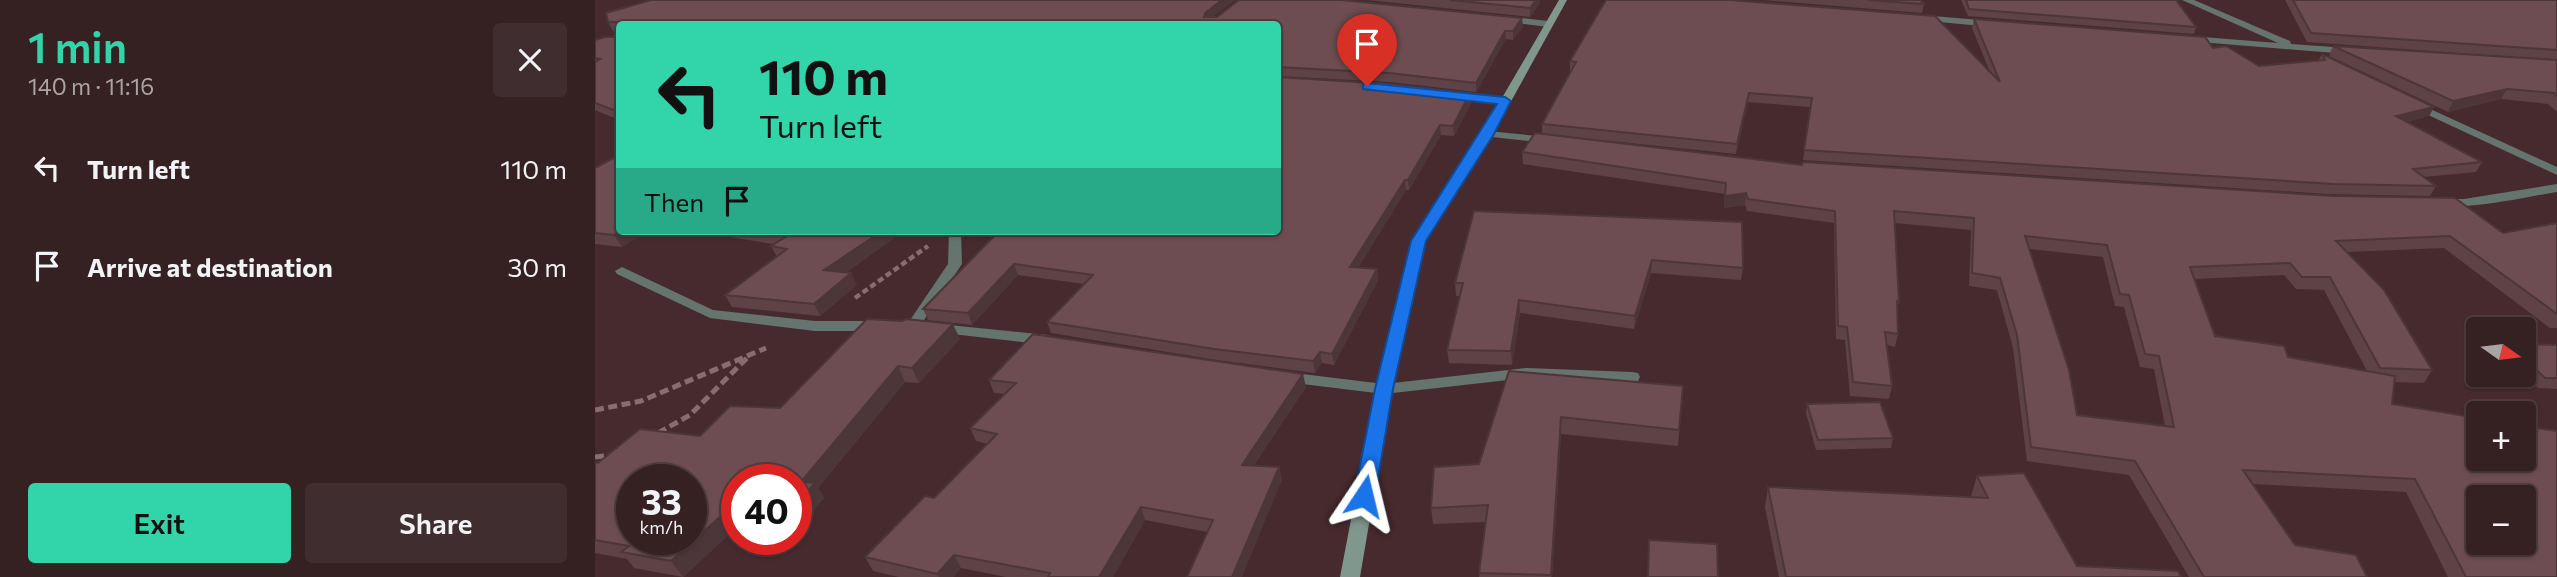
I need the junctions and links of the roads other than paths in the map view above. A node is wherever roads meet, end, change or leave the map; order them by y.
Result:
1 (1563, 0) edge
2 (2186, 0) edge
3 (1493, 18) edge
4 (1916, 18) edge
5 (1548, 24) junction
6 (1998, 24) edge
7 (2176, 38) edge
8 (2299, 48) junction
9 (2354, 52) edge
10 (2324, 60) edge
11 (1441, 93) edge
12 (2398, 97) edge
13 (1505, 101) junction
14 (1487, 134) junction
15 (1568, 142) edge
16 (2557, 171) edge
17 (2557, 188) edge
18 (2437, 202) edge
19 (955, 235) edge
20 (622, 271) dead end
21 (913, 326) junction
22 (1064, 342) edge
23 (1273, 375) edge
24 (1632, 377) dead end
25 (1384, 389) junction
26 (1350, 577) edge

1 - 5 street
2 - 8 street
3 - 5 street
4 - 6 street
5 - 13 street
7 - 8 street
8 - 9 street
8 - 10 street
11 - 13 street
12 - 16 street
13 - 14 street
14 - 15 street
14 - 25 street
17 - 18 street
19 - 21 street
20 - 21 street
21 - 22 street
23 - 25 street
24 - 25 street
25 - 26 street

